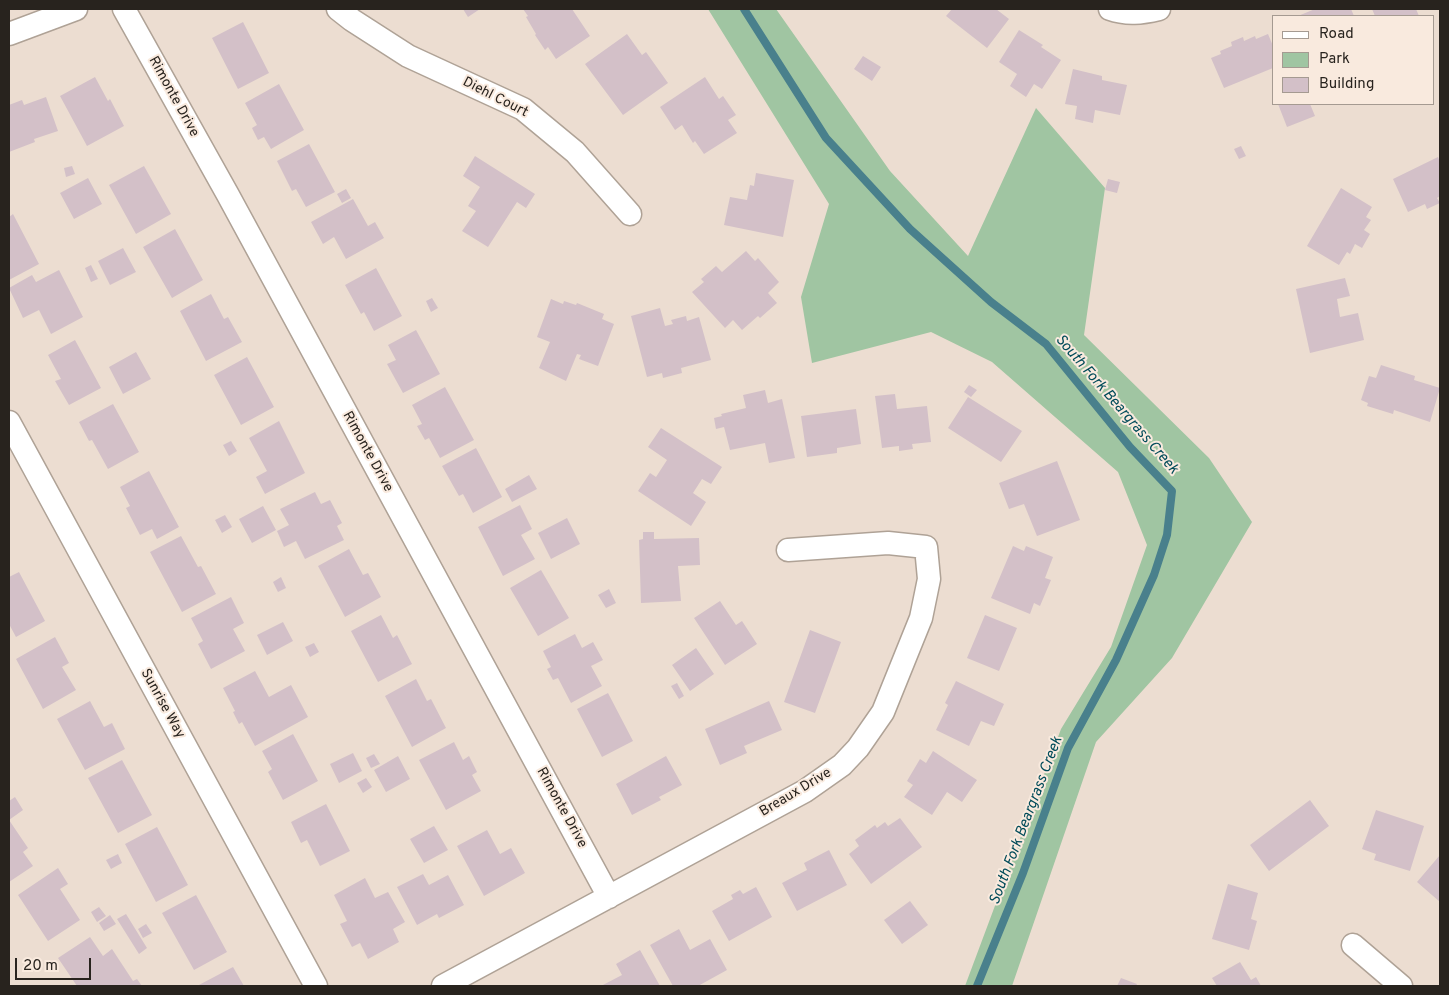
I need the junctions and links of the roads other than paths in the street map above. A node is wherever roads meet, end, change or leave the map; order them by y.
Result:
1 (76, 9) edge
2 (124, 9) edge
3 (338, 9) edge
4 (1110, 9) edge
5 (1159, 9) edge
6 (9, 34) edge
7 (630, 214) dead end
8 (9, 422) edge
9 (788, 550) dead end
10 (609, 897) junction
11 (1353, 945) dead end
12 (316, 986) edge
13 (443, 986) edge
14 (1401, 986) edge

1 - 6 street
2 - 10 street, Rimonte Drive
3 - 7 street, Diehl Court
4 - 5 street
8 - 12 street, Sunrise Way
9 - 10 street, Breaux Drive
10 - 13 street, Breaux Drive
11 - 14 street

